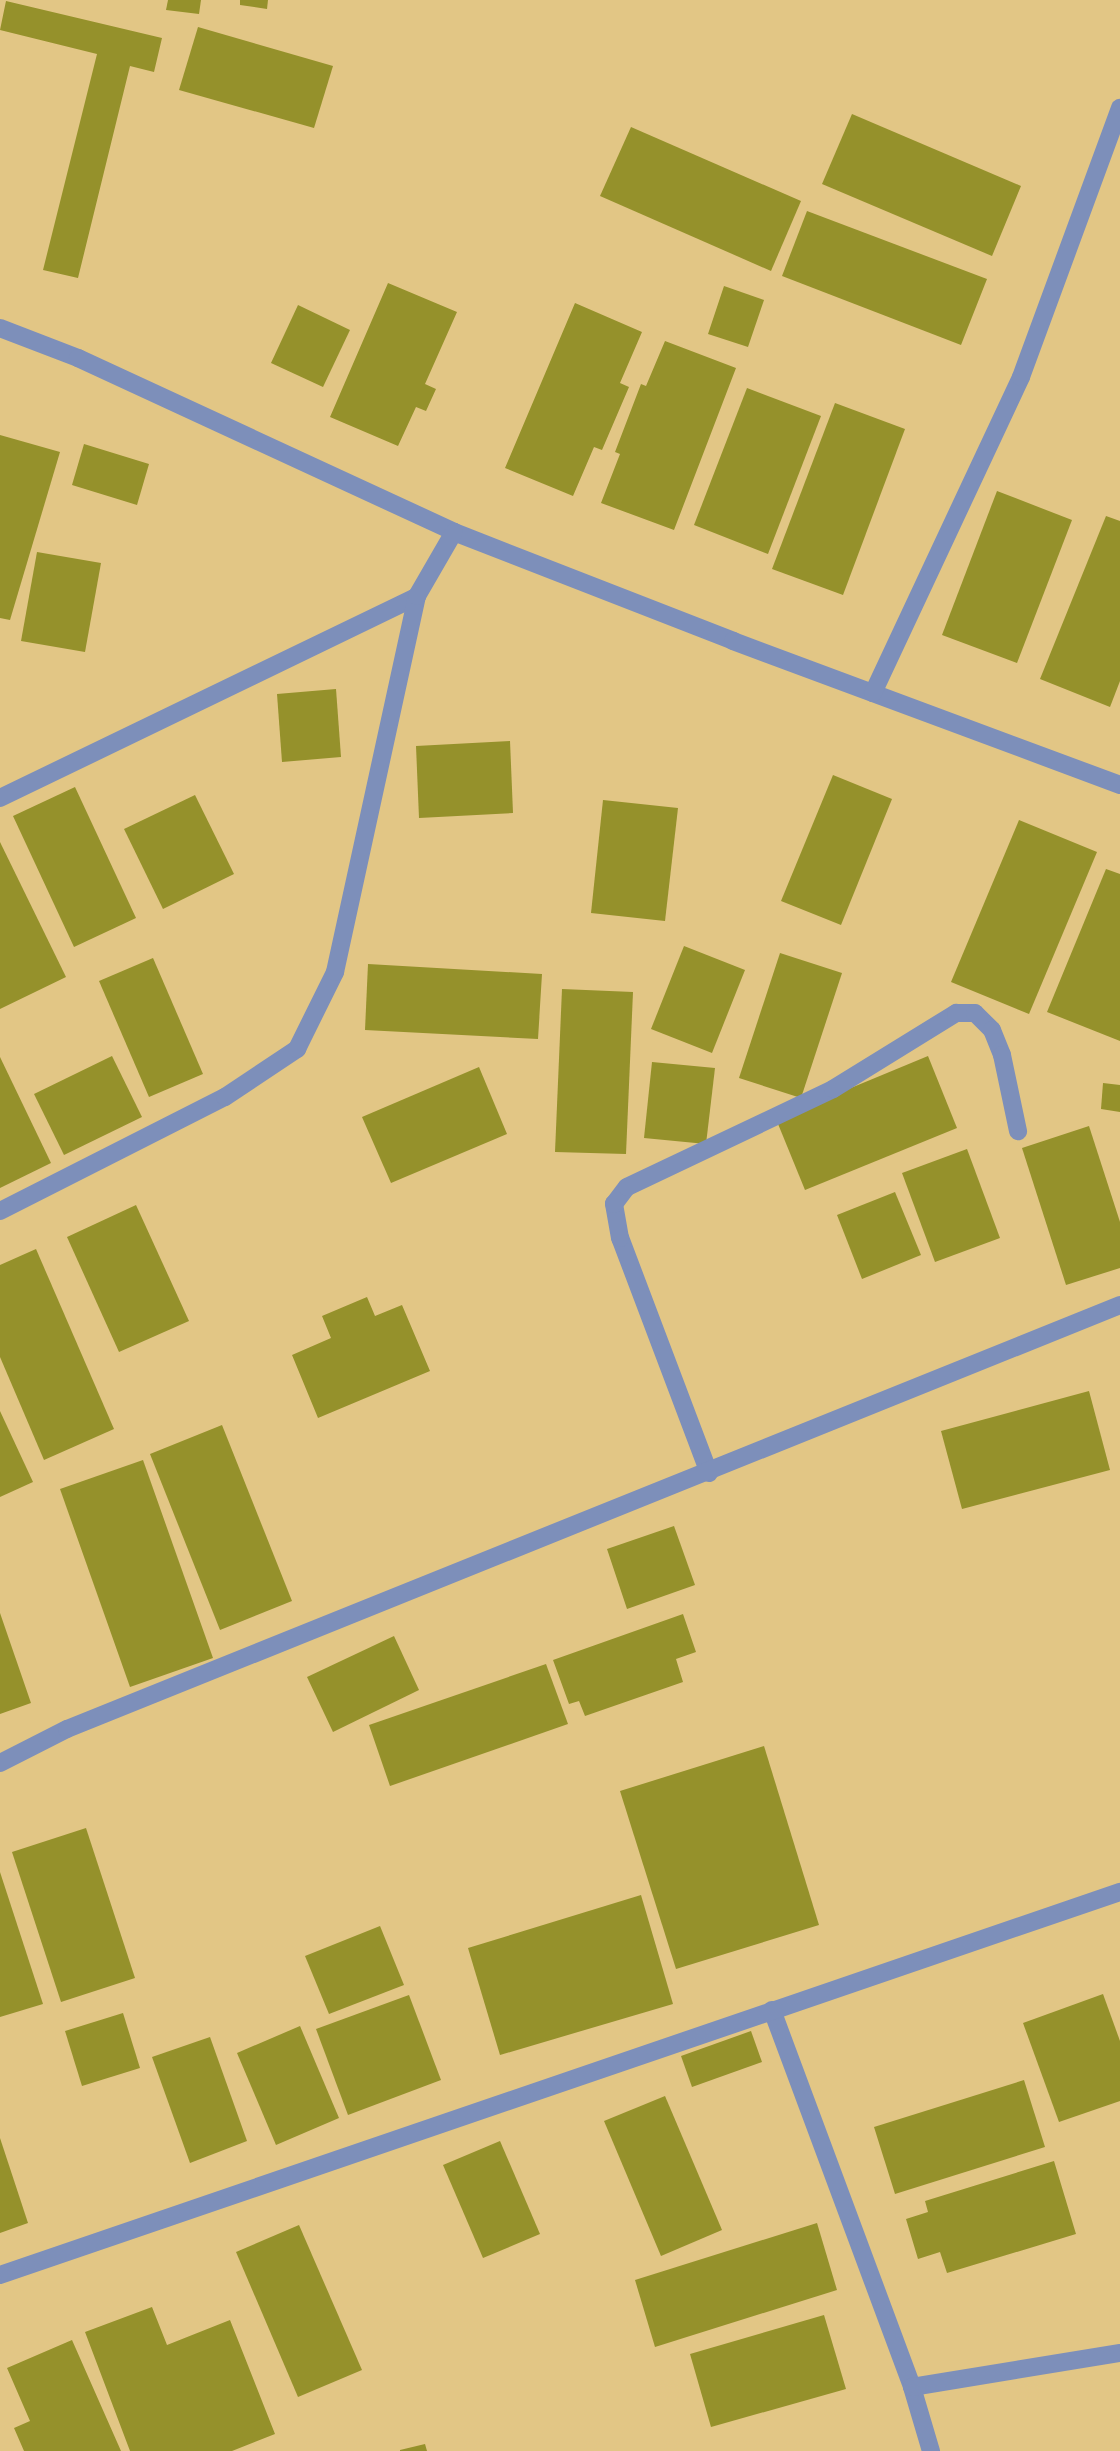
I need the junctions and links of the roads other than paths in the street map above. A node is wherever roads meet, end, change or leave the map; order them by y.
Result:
1 (1120, 108) edge
2 (0, 328) edge
3 (454, 532) junction
4 (417, 596) junction
5 (873, 693) junction
6 (1120, 785) edge
7 (0, 798) edge
8 (1018, 1131) dead end
9 (0, 1211) edge
10 (1120, 1305) edge
11 (709, 1473) junction
12 (0, 1763) edge
13 (1120, 1892) edge
14 (772, 2010) junction
15 (0, 2275) edge
16 (1120, 2353) edge
17 (912, 2387) junction
18 (931, 2451) edge

1 - 5 street
2 - 3 street
3 - 4 street
3 - 5 street
4 - 7 street
4 - 9 street
5 - 6 street
8 - 11 street
10 - 11 street
11 - 12 street
13 - 14 street
14 - 15 street
14 - 17 street
16 - 17 street
17 - 18 street

